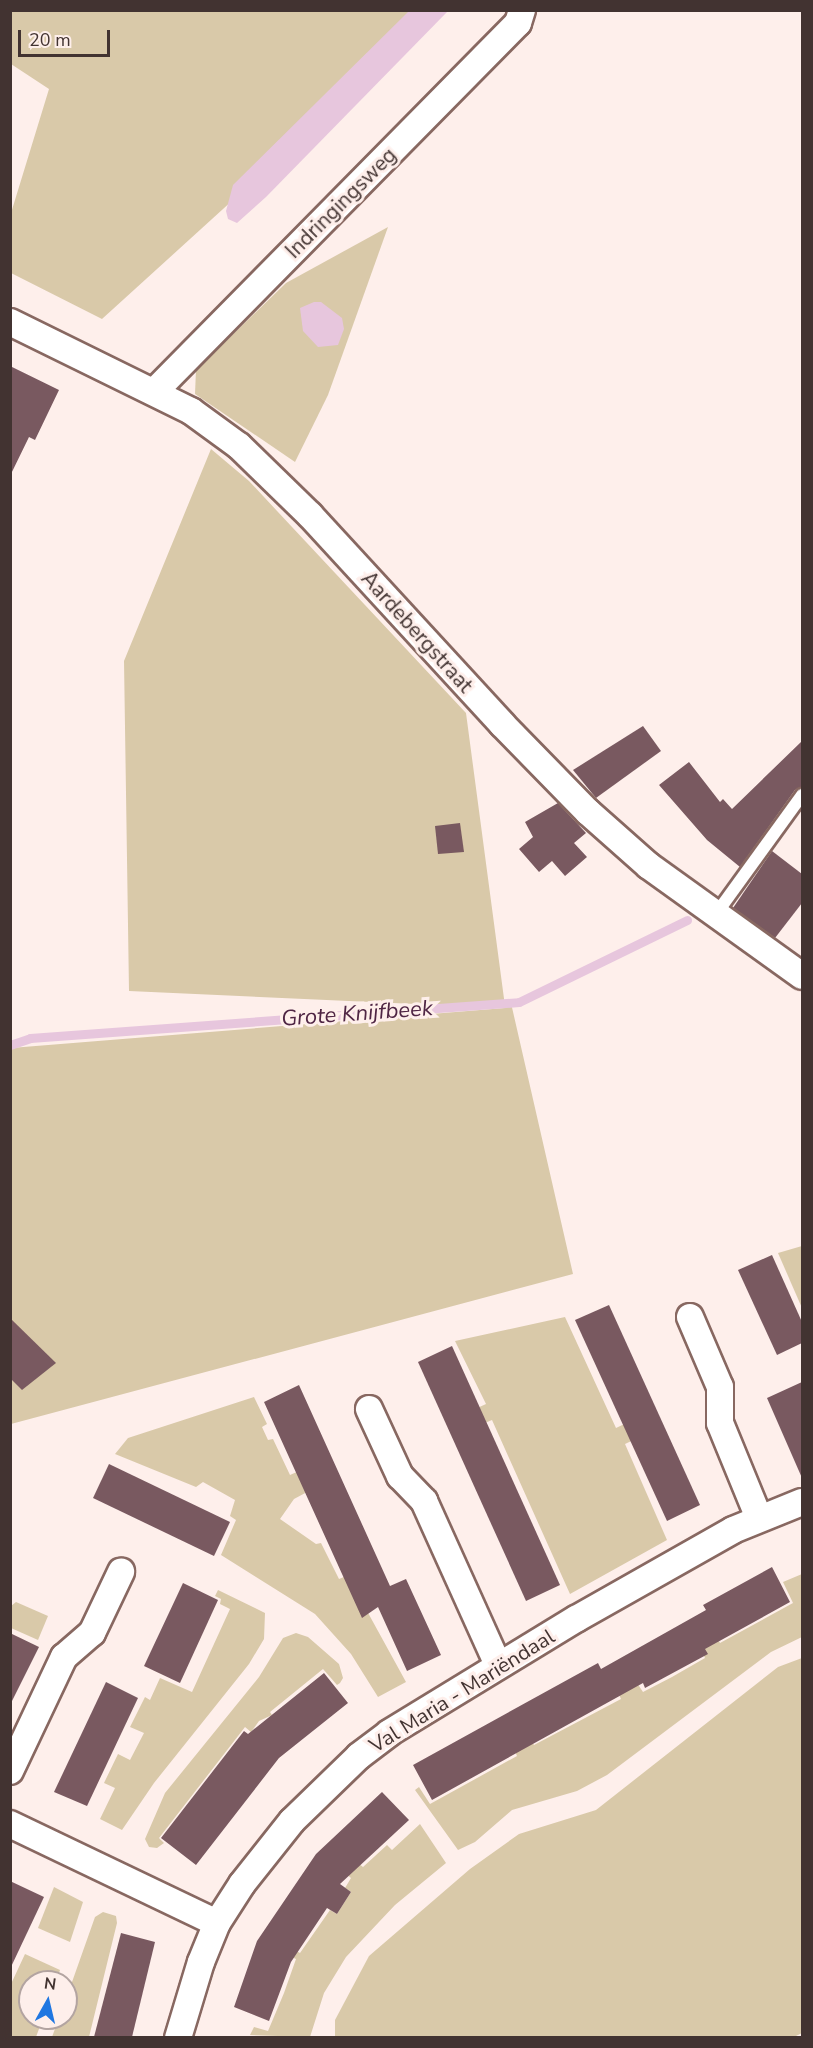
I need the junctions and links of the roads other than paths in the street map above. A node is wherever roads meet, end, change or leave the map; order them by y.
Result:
1 (522, 10) edge
2 (10, 322) edge
3 (154, 392) junction
4 (802, 795) edge
5 (716, 914) junction
6 (802, 976) edge
7 (690, 1317) dead end
8 (369, 1409) dead end
9 (802, 1502) edge
10 (759, 1518) junction
11 (121, 1572) dead end
12 (498, 1665) junction
13 (10, 1771) edge
14 (10, 1824) edge
15 (217, 1923) junction
16 (178, 2037) edge

1 - 3 street, Indringingsweg
2 - 3 street, Aardebergstraat
3 - 5 street, Aardebergstraat
4 - 5 lane
5 - 6 street, Aardebergstraat
7 - 10 street
8 - 12 street
9 - 10 street, Val Maria - Mariëndaal
10 - 12 street, Val Maria - Mariëndaal
11 - 13 street
12 - 15 street, Val Maria - Mariëndaal
14 - 15 street
15 - 16 street, Val Maria - Mariëndaal

